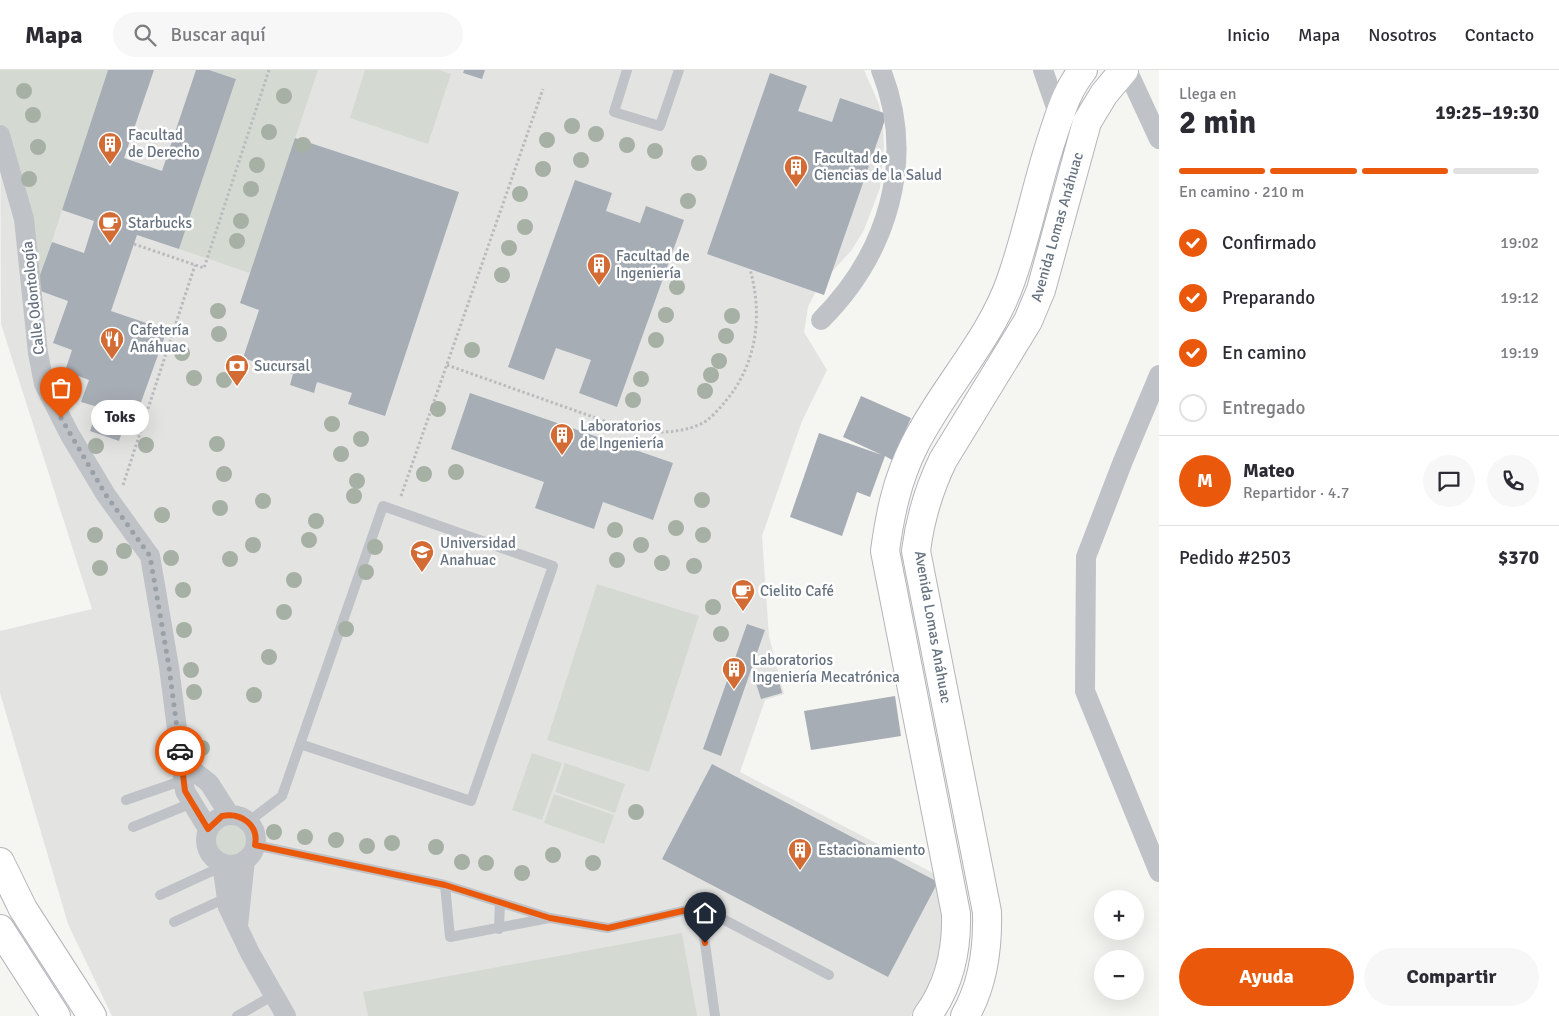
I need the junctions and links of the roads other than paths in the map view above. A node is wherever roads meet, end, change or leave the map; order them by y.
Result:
1 (626, 70) edge
2 (679, 70) edge
3 (881, 70) edge
4 (1043, 70) edge
5 (1083, 70) edge
6 (1126, 70) edge
7 (1059, 116) junction
8 (1087, 122) junction
9 (0, 135) edge
10 (1159, 139) edge
11 (821, 320) dead end
12 (1159, 375) edge
13 (300, 744) junction
14 (182, 770) junction
15 (126, 800) dead end
16 (192, 803) junction
17 (229, 814) junction
18 (248, 822) junction
19 (133, 827) dead end
20 (208, 829) junction
21 (250, 853) junction
22 (0, 862) edge
23 (221, 865) junction
24 (1159, 872) edge
25 (445, 885) junction
26 (160, 895) dead end
27 (226, 898) junction
28 (500, 902) junction
29 (700, 907) junction
30 (550, 918) junction
31 (174, 922) dead end
32 (238, 928) junction
33 (499, 928) junction
34 (0, 929) edge
35 (830, 975) dead end
36 (274, 995) junction
37 (56, 1016) edge
38 (92, 1016) edge
39 (237, 1016) edge
40 (286, 1016) edge
41 (715, 1016) edge
42 (927, 1016) edge
43 (964, 1016) edge

1 - 2 lane
3 - 11 street
4 - 7 street
5 - 7 main road, Avenida Lomas Anáhuac
6 - 8 main road, Avenida Lomas Anáhuac
6 - 10 street
7 - 8 street
7 - 42 main road, Avenida Lomas Anáhuac
8 - 43 main road, Avenida Lomas Anáhuac
9 - 14 street, Calle Odontología
12 - 24 street
13 - 13 lane
13 - 18 lane
14 - 15 lane
14 - 16 street, Calle Odontología
14 - 17 street
16 - 19 lane
16 - 20 street, Calle Odontología
17 - 18 street
17 - 20 street
18 - 21 street
20 - 23 street
21 - 23 street
21 - 25 lane
21 - 32 street
22 - 38 main road
23 - 26 lane
23 - 27 street
25 - 28 lane
25 - 33 lane
27 - 31 lane
27 - 32 street
28 - 30 lane
28 - 33 lane
29 - 30 lane
29 - 35 lane
29 - 41 lane
30 - 33 lane
32 - 36 street
34 - 37 main road
36 - 39 lane
36 - 40 street

